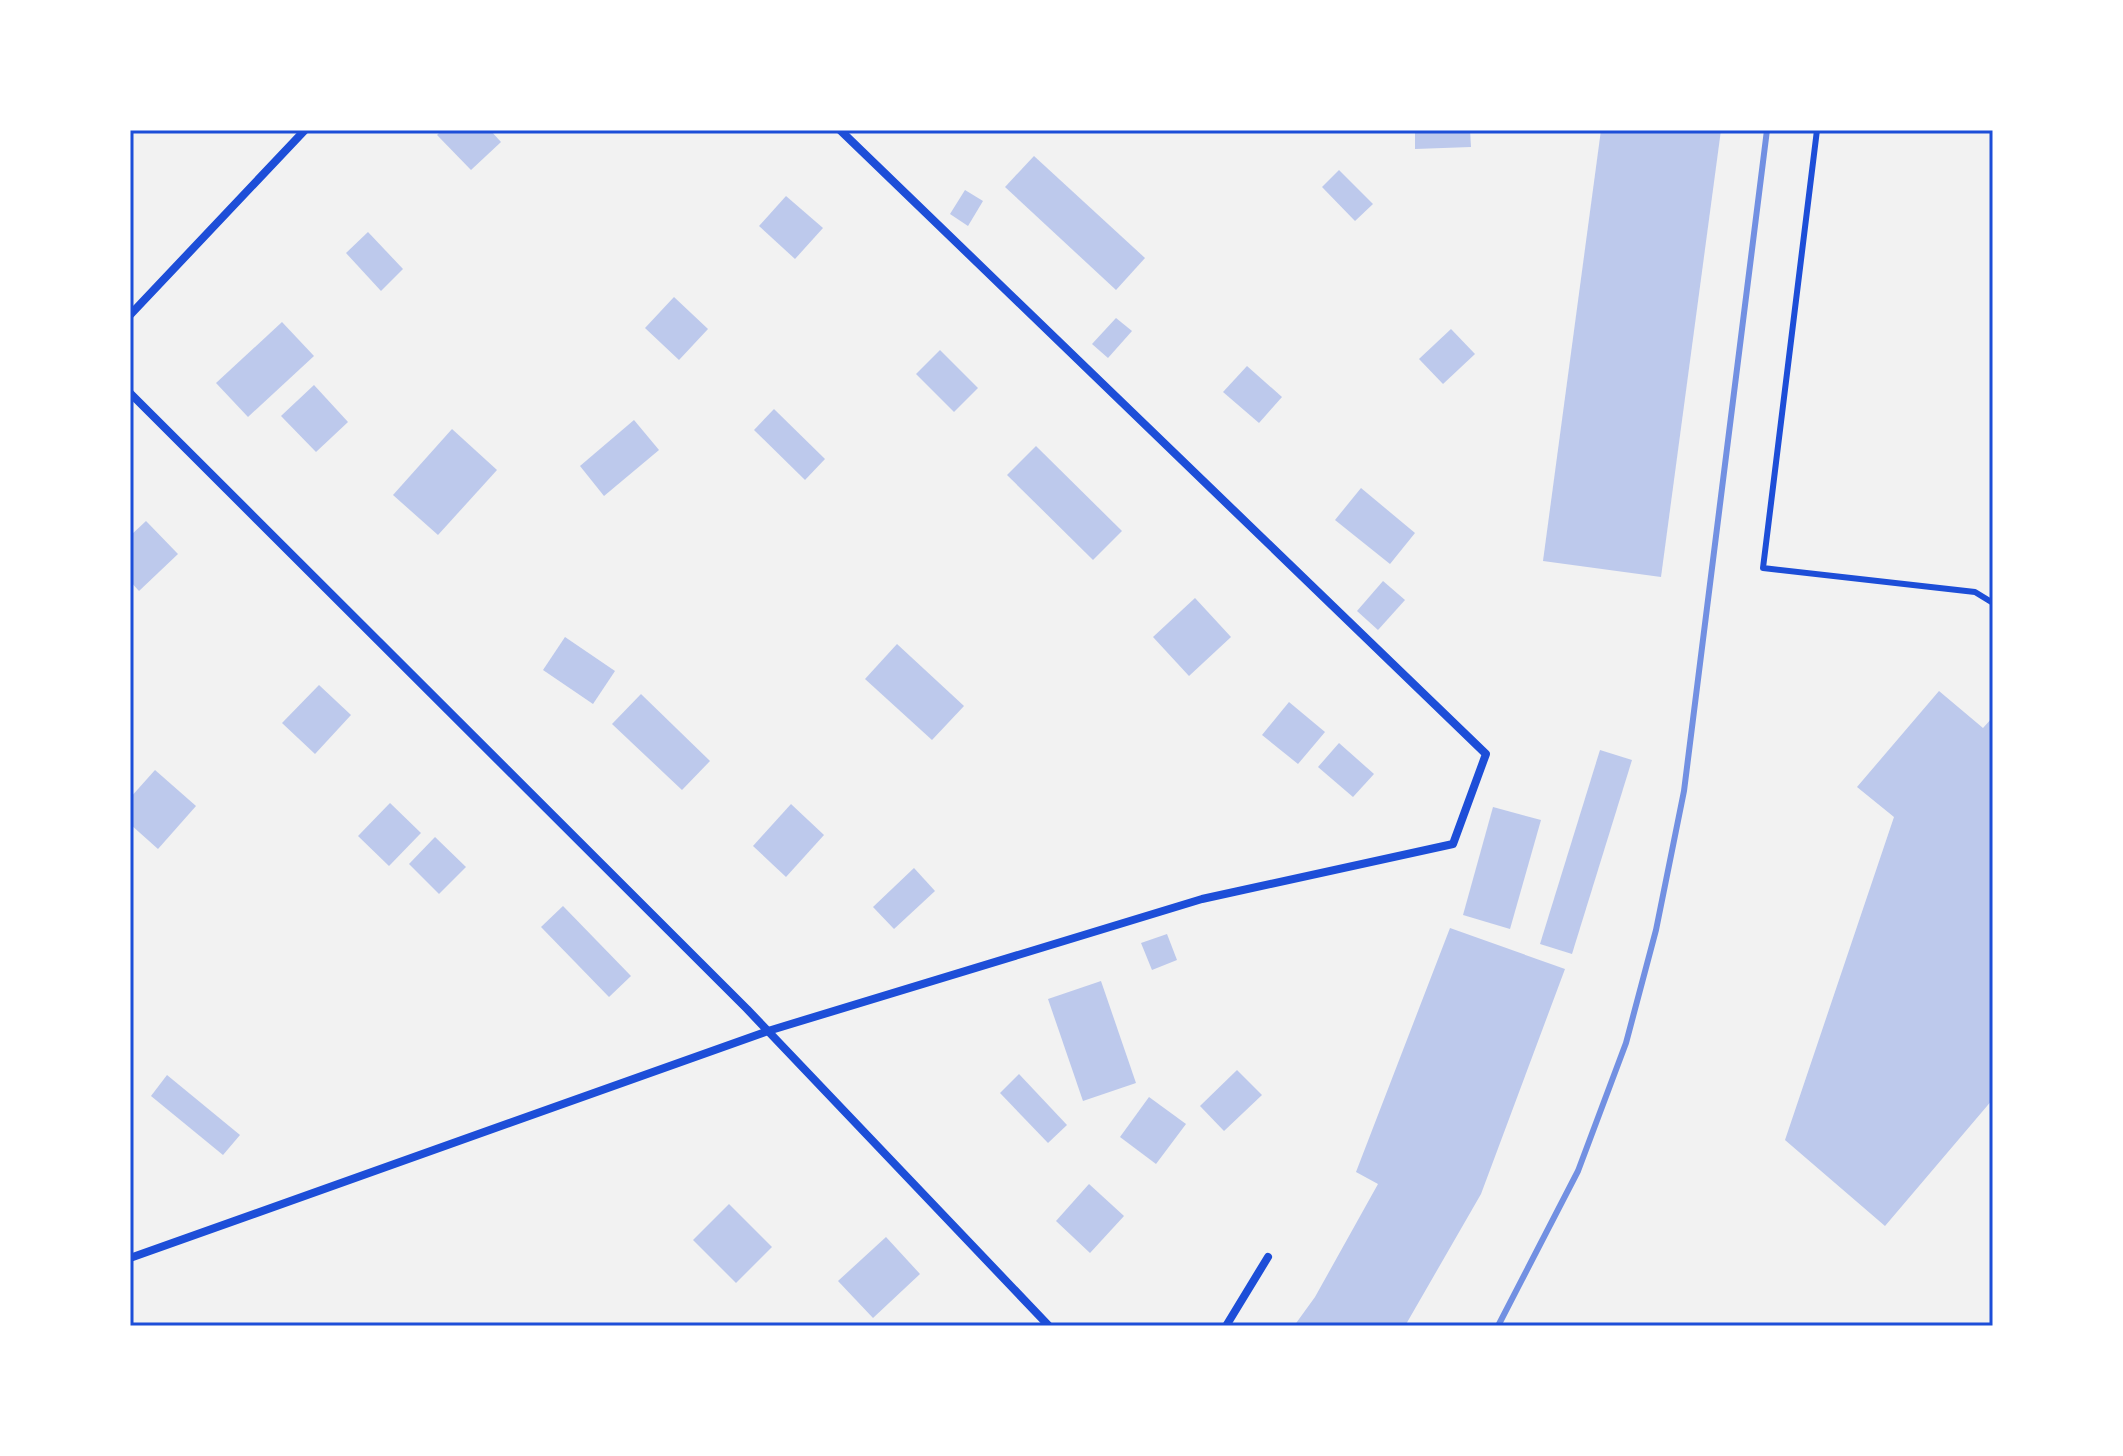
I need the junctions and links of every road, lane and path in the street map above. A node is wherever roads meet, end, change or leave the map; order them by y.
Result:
1 (305, 130) edge
2 (840, 130) edge
3 (1817, 130) edge
4 (130, 315) edge
5 (130, 393) edge
6 (1993, 603) edge
7 (768, 1031) junction
8 (1268, 1257) dead end
9 (130, 1258) edge
10 (1049, 1326) edge
11 (1226, 1326) edge

1 - 4 street
2 - 7 street
3 - 6 lane
5 - 7 street
7 - 9 street
7 - 10 street
8 - 11 street

